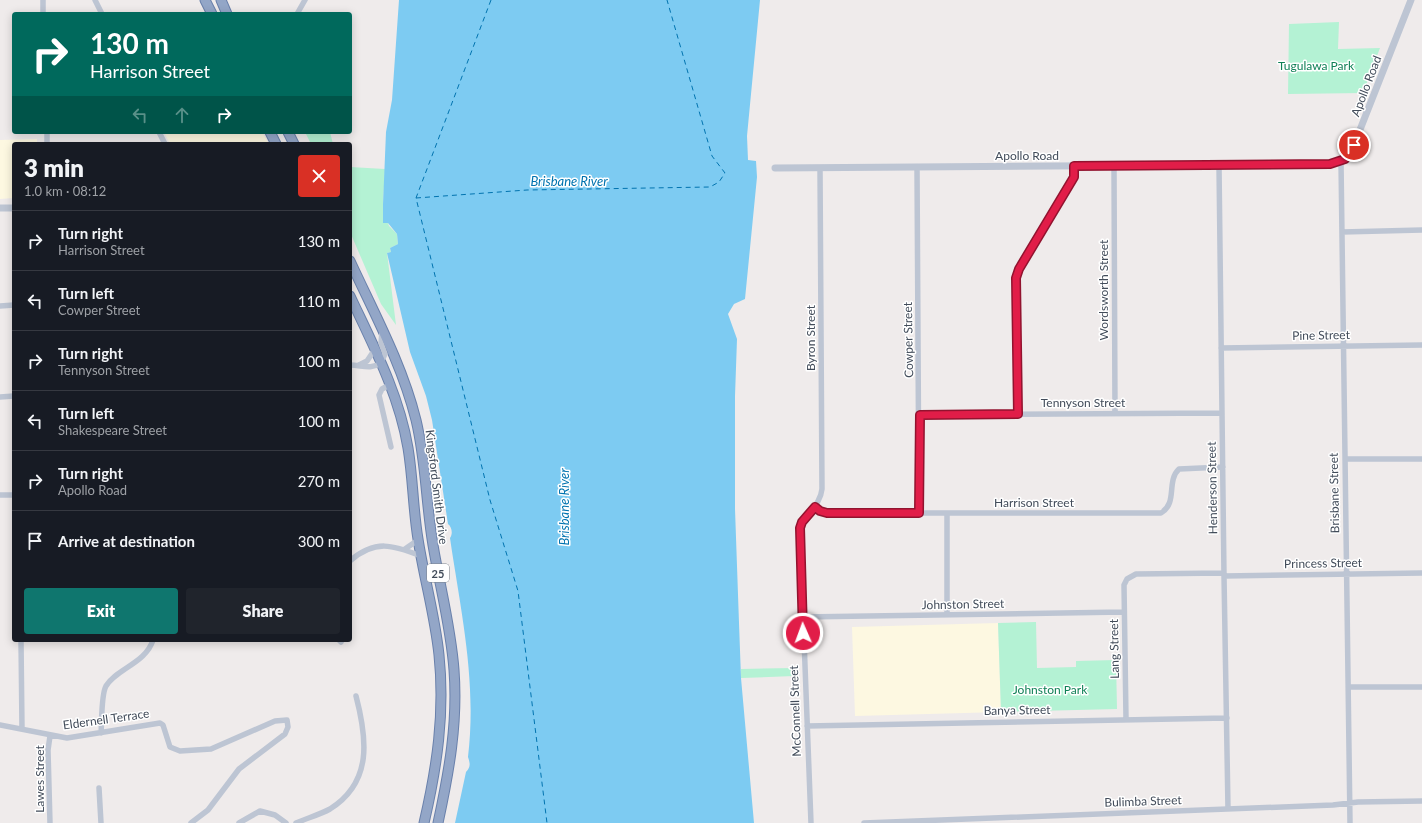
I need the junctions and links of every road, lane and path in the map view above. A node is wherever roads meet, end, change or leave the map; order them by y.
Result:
1 (43, 0) edge
2 (95, 0) edge
3 (205, 0) edge
4 (221, 0) edge
5 (305, 0) edge
6 (1411, 0) edge
7 (43, 12) edge
8 (101, 12) edge
9 (211, 12) edge
10 (227, 12) edge
11 (298, 12) edge
12 (1341, 162) junction
13 (1074, 166) junction
14 (1114, 166) junction
15 (1219, 166) junction
16 (917, 167) junction
17 (775, 168) dead end
18 (820, 168) junction
19 (0, 208) edge
20 (12, 208) edge
21 (1422, 230) edge
22 (1342, 232) junction
23 (352, 265) edge
24 (352, 300) edge
25 (12, 305) edge
26 (0, 306) edge
27 (382, 328) junction
28 (1422, 345) edge
29 (1343, 346) junction
30 (1221, 348) junction
31 (375, 349) junction
32 (381, 363) junction
33 (352, 365) edge
34 (359, 365) junction
35 (391, 384) junction
36 (12, 396) edge
37 (0, 397) edge
38 (1222, 412) junction
39 (1018, 414) junction
40 (1115, 414) junction
41 (920, 415) junction
42 (392, 447) dead end
43 (1422, 458) edge
44 (1345, 459) junction
45 (1223, 467) junction
46 (0, 495) edge
47 (12, 495) edge
48 (815, 507) junction
49 (919, 513) junction
50 (947, 513) junction
51 (418, 540) junction
52 (405, 549) junction
53 (421, 556) junction
54 (352, 559) edge
55 (1422, 573) edge
56 (1346, 574) junction
57 (1224, 575) junction
58 (1127, 579) joint
59 (1124, 612) junction
60 (947, 615) junction
61 (802, 617) junction
62 (21, 642) edge
63 (152, 642) edge
64 (1349, 687) junction
65 (1422, 687) edge
66 (356, 696) dead end
67 (1227, 718) junction
68 (1126, 719) junction
69 (0, 724) edge
70 (807, 726) junction
71 (22, 729) junction
72 (101, 733) junction
73 (50, 736) junction
74 (99, 788) dead end
75 (1422, 801) edge
76 (1350, 803) junction
77 (1228, 809) junction
78 (905, 822) edge
79 (50, 823) edge
80 (101, 823) edge
81 (191, 823) edge
82 (240, 823) edge
83 (286, 823) edge
84 (296, 823) edge
85 (424, 823) edge
86 (438, 823) edge
87 (811, 823) edge
88 (864, 823) edge
89 (1350, 823) edge

1 - 7 street
2 - 8 street
3 - 9 highway
4 - 10 highway
5 - 11 street
6 - 12 street, Apollo Road
12 - 15 street, Apollo Road
12 - 22 street, Brisbane Street
13 - 14 street, Apollo Road
13 - 16 street, Apollo Road
13 - 39 street
14 - 15 street, Apollo Road
14 - 40 street, Wordsworth Street
15 - 30 street, Henderson Street
16 - 18 street, Apollo Road
16 - 41 street, Cowper Street
17 - 18 street, Apollo Road
18 - 48 street, Byron Street
19 - 20 street
21 - 22 street
22 - 29 street, Brisbane Street
23 - 27 highway, Kingsford Smith Drive / 25
24 - 31 highway, Kingsford Smith Drive / 25
25 - 26 street
27 - 32 street
27 - 86 highway, Kingsford Smith Drive / 25
28 - 29 street, Pine Street
29 - 30 street, Pine Street
29 - 44 street, Brisbane Street
30 - 38 street, Henderson Street
31 - 32 highway, Kingsford Smith Drive / 25
31 - 34 street
32 - 34 street
32 - 35 highway, Kingsford Smith Drive / 25
33 - 34 street
35 - 42 street
35 - 51 highway, Kingsford Smith Drive / 25
36 - 37 street
38 - 40 street, Tennyson Street
38 - 45 street, Henderson Street
39 - 40 street, Tennyson Street
39 - 41 street, Tennyson Street
41 - 49 street, Cowper Street
43 - 44 street
44 - 56 street, Brisbane Street
45 - 50 street, Harrison Street
45 - 57 street, Henderson Street
46 - 47 street
48 - 49 street, Harrison Street
48 - 61 street, McConnell Street
49 - 50 street, Harrison Street
50 - 60 street
51 - 52 street
51 - 53 highway, Kingsford Smith Drive / 25
52 - 53 street
52 - 54 street
53 - 85 highway, Kingsford Smith Drive / 25
55 - 56 street, Princess Street
56 - 57 street, Princess Street
56 - 64 street, Brisbane Street
57 - 58 street, Princess Street
57 - 67 street, Henderson Street
58 - 59 street, Lang Street
59 - 60 street, Johnston Street
59 - 68 street, Lang Street
60 - 61 street, Johnston Street
61 - 70 street, McConnell Street
62 - 71 street
63 - 72 street
64 - 65 street
64 - 76 street, Brisbane Street
66 - 84 street
67 - 68 street, Banya Street
67 - 77 street, Henderson Street
68 - 70 street, Banya Street
69 - 71 street, Eldernell Terrace
70 - 87 street, McConnell Street
71 - 73 street, Eldernell Terrace
72 - 73 street, Eldernell Terrace
72 - 81 street, Eldernell Terrace
73 - 79 street, Lawes Street
74 - 80 street
75 - 76 street, Bulimba Street
76 - 77 street, Bulimba Street
76 - 89 street, Brisbane Street
77 - 78 street, Bulimba Street
78 - 88 street, Bulimba Street
82 - 83 street

